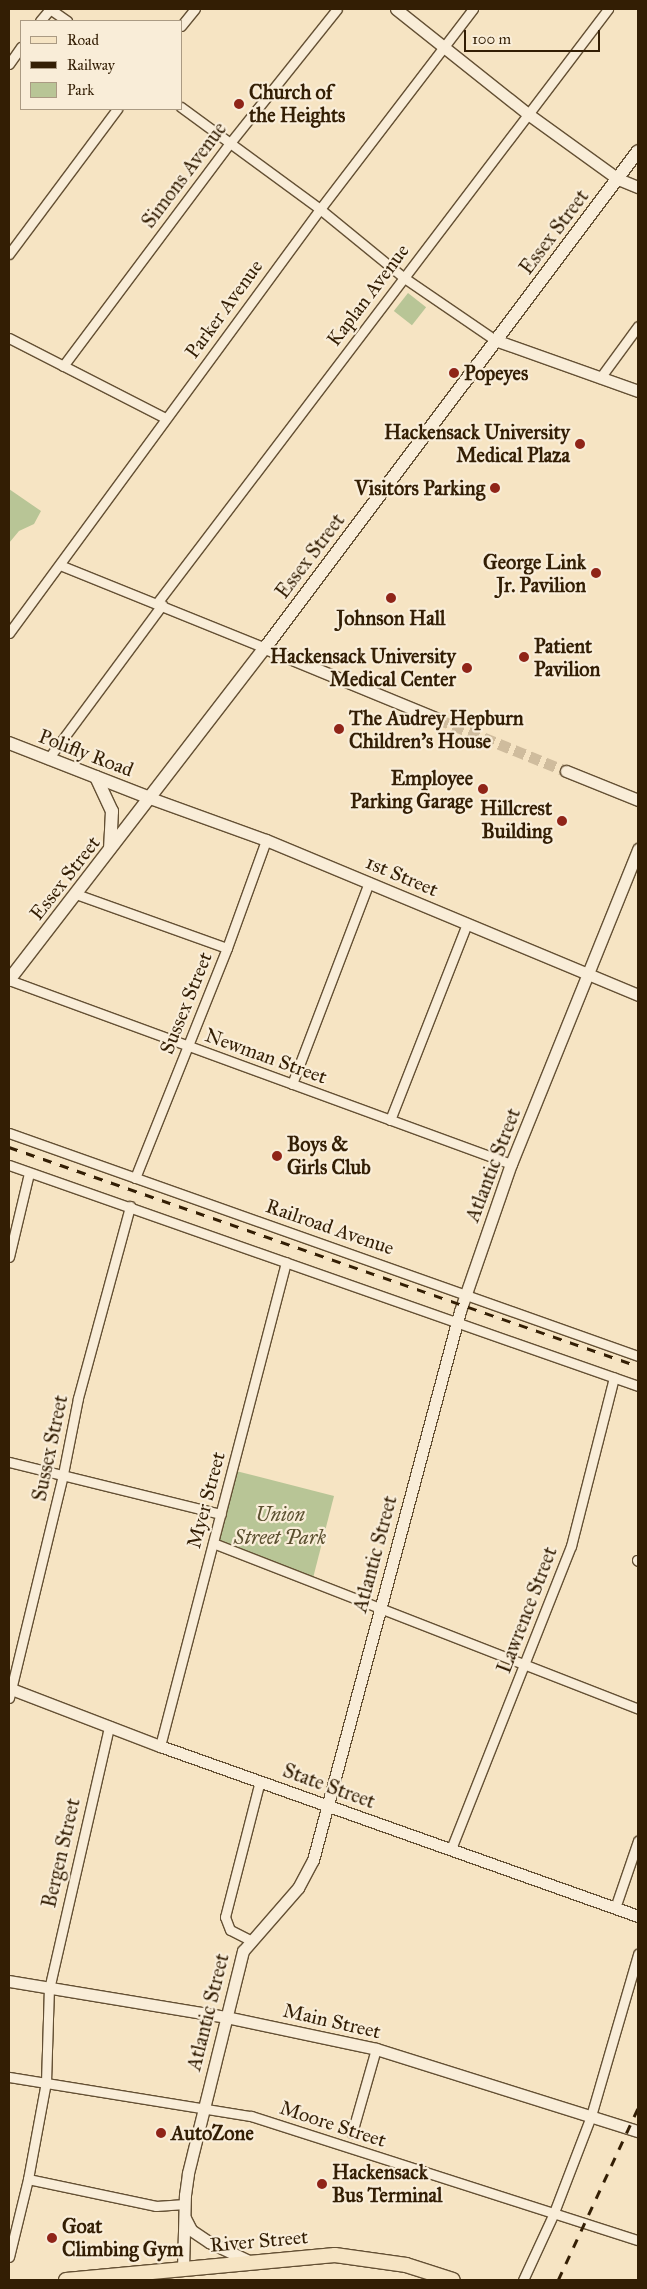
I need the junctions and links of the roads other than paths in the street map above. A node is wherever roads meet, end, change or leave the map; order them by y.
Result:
1 (50, 9) edge
2 (196, 9) edge
3 (337, 9) edge
4 (396, 9) edge
5 (473, 9) edge
6 (608, 9) edge
7 (41, 20) edge
8 (66, 20) edge
9 (182, 25) edge
10 (445, 45) junction
11 (20, 48) edge
12 (9, 64) edge
13 (182, 108) edge
14 (116, 110) edge
15 (528, 114) junction
16 (230, 144) junction
17 (638, 151) edge
18 (618, 179) junction
19 (638, 187) edge
20 (320, 208) junction
21 (9, 254) edge
22 (404, 276) junction
23 (638, 326) edge
24 (9, 338) edge
25 (495, 340) junction
26 (62, 366) junction
27 (600, 378) junction
28 (638, 392) edge
29 (165, 418) junction
30 (60, 565) junction
31 (160, 604) junction
32 (9, 633) edge
33 (265, 648) junction
34 (438, 719) tunnel mouth
35 (9, 743) edge
36 (48, 759) junction
37 (566, 771) tunnel mouth
38 (96, 777) junction
39 (150, 798) junction
40 (638, 800) edge
41 (266, 840) junction
42 (110, 849) junction
43 (638, 849) edge
44 (369, 882) junction
45 (76, 894) junction
46 (467, 924) junction
47 (227, 948) junction
48 (590, 974) junction
49 (9, 980) edge
50 (638, 995) edge
51 (188, 1046) junction
52 (292, 1084) junction
53 (390, 1120) junction
54 (9, 1134) edge
55 (511, 1164) junction
56 (9, 1166) edge
57 (29, 1173) junction
58 (135, 1178) junction
59 (130, 1206) junction
60 (9, 1257) edge
61 (286, 1262) junction
62 (466, 1294) junction
63 (456, 1322) junction
64 (638, 1356) edge
65 (614, 1378) junction
66 (638, 1386) edge
67 (9, 1462) edge
68 (63, 1474) junction
69 (220, 1514) junction
70 (213, 1544) junction
71 (380, 1609) junction
72 (524, 1665) junction
73 (10, 1692) edge
74 (638, 1709) edge
75 (110, 1726) junction
76 (160, 1746) junction
77 (260, 1781) junction
78 (327, 1805) junction
79 (638, 1841) edge
80 (451, 1849) junction
81 (615, 1908) junction
82 (638, 1916) edge
83 (250, 1940) junction
84 (638, 1954) edge
85 (9, 1981) edge
86 (49, 1989) junction
87 (226, 2017) junction
88 (376, 2049) junction
89 (9, 2077) edge
90 (46, 2082) junction
91 (203, 2108) junction
92 (591, 2116) junction
93 (638, 2131) edge
94 (352, 2133) dead end
95 (28, 2179) junction
96 (184, 2209) junction
97 (553, 2215) junction
98 (638, 2240) edge
99 (9, 2257) edge
100 (249, 2261) junction
101 (183, 2269) junction
102 (66, 2280) edge
103 (453, 2280) edge
104 (523, 2280) edge

1 - 7 street
1 - 8 street
2 - 9 street
3 - 16 street, Simons Avenue
4 - 10 street
5 - 10 street, Parker Avenue
6 - 15 street, Kaplan Avenue
10 - 15 street
10 - 20 street, Parker Avenue
11 - 12 street
13 - 16 street
14 - 21 street
15 - 18 street
15 - 22 street, Kaplan Avenue
16 - 20 street
16 - 26 street, Simons Avenue
17 - 18 main road, Essex Street
18 - 19 street
18 - 25 main road, Essex Street
20 - 22 street
20 - 29 street, Parker Avenue
22 - 25 street
22 - 31 street, Kaplan Avenue
23 - 27 street
24 - 26 street
25 - 27 street
25 - 33 main road, Essex Street
26 - 29 street
27 - 28 street
29 - 30 street, Parker Avenue
30 - 31 street
30 - 32 street, Parker Avenue
31 - 33 street
31 - 36 street, Kaplan Avenue
33 - 34 street
33 - 39 main road, Essex Street
35 - 36 main road, Polifly Road
36 - 38 main road, Polifly Road
37 - 40 street
38 - 39 main road, Polifly Road
38 - 42 main road
39 - 41 street, 1st Street
39 - 42 main road, Essex Street
41 - 44 street, 1st Street
41 - 47 street, Sussex Street
42 - 45 main road, Essex Street
43 - 48 street, Atlantic Street
44 - 46 street, 1st Street
44 - 52 street
45 - 47 street
45 - 49 main road, Essex Street
46 - 48 street, 1st Street
46 - 53 street
47 - 51 street, Sussex Street
48 - 50 street, 1st Street
48 - 55 street, Atlantic Street
49 - 51 street, Newman Street
51 - 52 street, Newman Street
51 - 58 street, Sussex Street
52 - 53 street, Newman Street
53 - 55 street, Newman Street
54 - 58 street, Railroad Avenue
55 - 62 street, Atlantic Street
56 - 57 street
57 - 59 street
57 - 60 street
58 - 62 street, Railroad Avenue
59 - 61 street
59 - 68 street, Sussex Street
61 - 63 street
61 - 69 street, Myer Street
62 - 63 street, Atlantic Street
62 - 64 street, Railroad Avenue
63 - 65 street
63 - 71 street, Atlantic Street
65 - 66 street
65 - 72 street, Lawrence Street
67 - 68 street
68 - 69 street
68 - 73 street, Sussex Street
69 - 70 street, Myer Street
70 - 71 street
70 - 76 street, Myer Street
71 - 72 street
71 - 78 street, Atlantic Street
72 - 74 street
72 - 80 street, Lawrence Street
73 - 75 street, State Street
75 - 76 street, State Street
75 - 86 street, Bergen Street
76 - 77 street, State Street
77 - 78 street, State Street
77 - 83 street
78 - 80 street, State Street
78 - 83 street, Atlantic Street
79 - 81 street
80 - 81 street, State Street
81 - 82 street, State Street
83 - 87 street, Atlantic Street
84 - 92 street
85 - 86 street, Main Street
86 - 87 street, Main Street
86 - 90 street, Bergen Street
87 - 88 street, Main Street
87 - 91 street, Atlantic Street
88 - 92 street, Main Street
88 - 94 street
89 - 90 street, Moore Street
90 - 91 street, Moore Street
90 - 95 street, Bergen Street
91 - 96 street, Atlantic Street
91 - 97 street, Moore Street
92 - 93 street, Main Street
92 - 97 street
95 - 96 street
95 - 99 street, Bergen Street
96 - 100 street
96 - 101 street, Atlantic Street
97 - 98 street, Moore Street
97 - 104 street
100 - 101 main road, River Street
100 - 103 main road, River Street
101 - 102 main road, River Street

